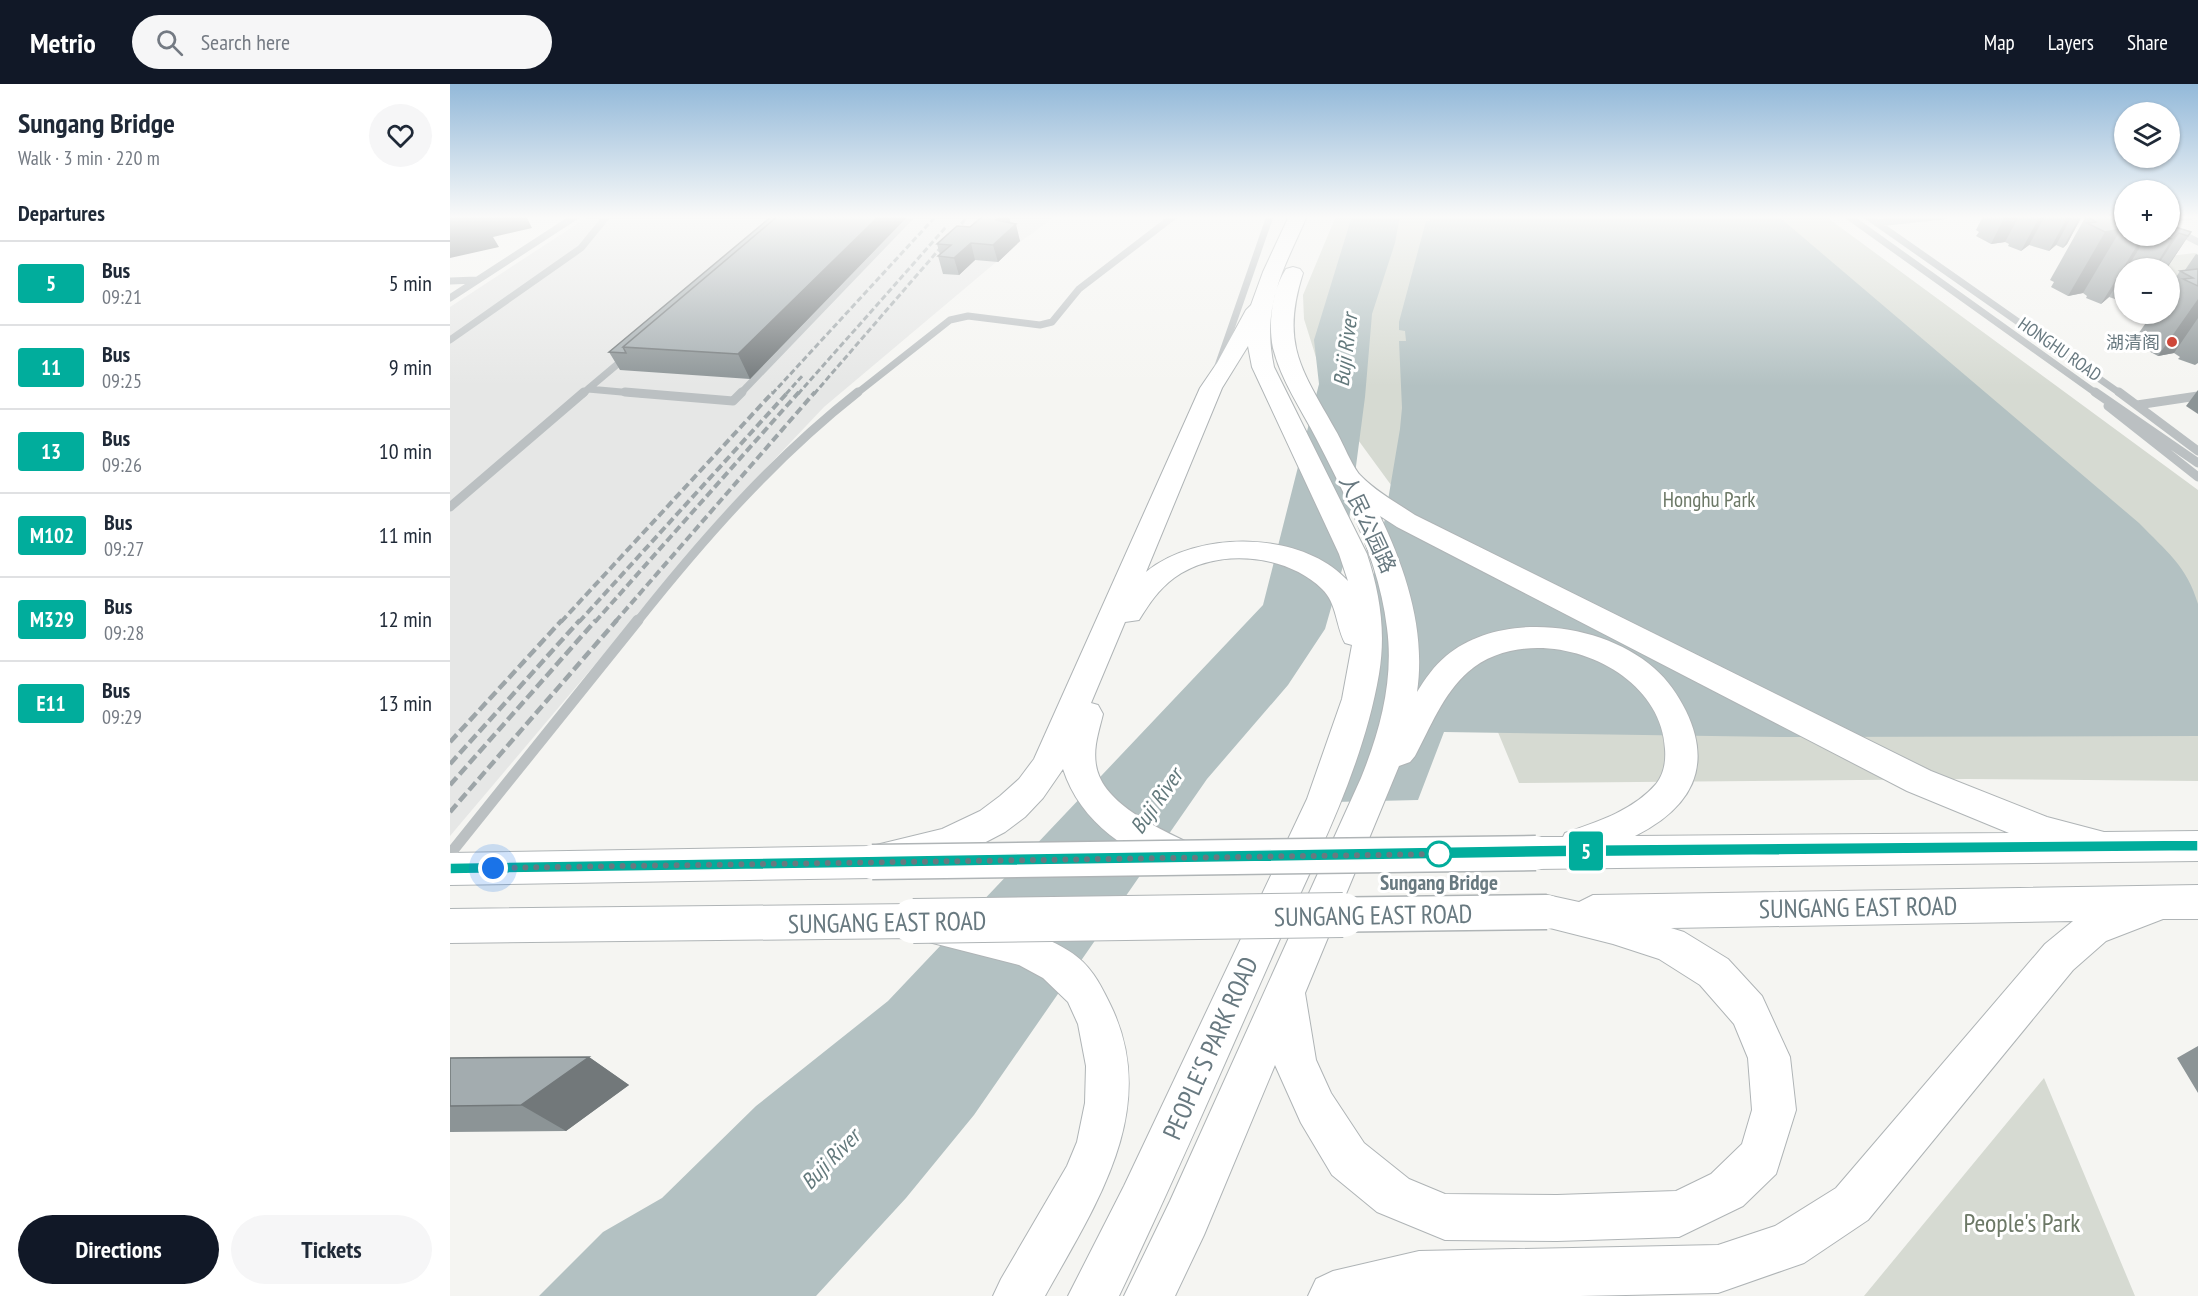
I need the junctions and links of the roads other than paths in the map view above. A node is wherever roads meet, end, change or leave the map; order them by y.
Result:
1 (488, 273) edge
2 (546, 273) edge
3 (857, 273) edge
4 (1101, 273) edge
5 (1250, 273) edge
6 (1274, 273) edge
7 (1293, 273) edge
8 (1927, 273) edge
9 (1948, 273) edge
10 (450, 280) edge
11 (477, 280) junction
12 (450, 298) edge
13 (1261, 302) junction
14 (450, 340) edge
15 (632, 352) edge
16 (1271, 352) junction
17 (2080, 382) junction
18 (1211, 388) junction
19 (588, 389) junction
20 (2198, 396) edge
21 (2137, 405) junction
22 (2198, 445) edge
23 (2198, 451) edge
24 (2198, 463) edge
25 (1344, 471) junction
26 (2198, 477) edge
27 (450, 507) edge
28 (1104, 655) junction
29 (1364, 662) junction
30 (1382, 769) junction
31 (1324, 799) joint
32 (1364, 811) joint
33 (2198, 846) edge
34 (2108, 848) junction
35 (1548, 852) junction
36 (450, 854) edge
37 (1182, 857) junction
38 (872, 862) junction
39 (450, 868) edge
40 (2181, 902) edge
41 (1547, 912) junction
42 (913, 921) junction
43 (450, 926) edge
44 (1285, 990) junction
45 (1018, 1296) edge
46 (1093, 1296) edge
47 (1149, 1296) edge
48 (1333, 1296) edge

1 - 11 street
2 - 14 street
3 - 19 street
4 - 36 street
5 - 18 street
6 - 13 main road
7 - 16 main road
8 - 17 street, HONGHU ROAD
9 - 21 street, HONGHU ROAD
10 - 11 street
11 - 12 street
13 - 16 main road
13 - 18 main road
15 - 19 street
16 - 25 main road, 人民公园路
16 - 29 main road, 人民公园路
17 - 24 street, HONGHU ROAD
17 - 26 street
18 - 28 main road
19 - 27 street
20 - 21 street
21 - 22 street
21 - 23 street, HONGHU ROAD
25 - 30 main road, 人民公园路
25 - 34 main road
28 - 29 main road
28 - 37 main road
28 - 38 main road, bridge
29 - 31 main road, 人民公园路
30 - 32 main road, 人民公园路
30 - 35 main road
31 - 46 main road, PEOPLE'S PARK ROAD
32 - 44 main road, PEOPLE'S PARK ROAD
33 - 34 main road
34 - 35 main road
35 - 37 main road, bridge
37 - 38 main road, bridge
38 - 39 main road
40 - 41 main road, SUNGANG EAST ROAD
40 - 48 main road
41 - 42 main road, SUNGANG EAST ROAD, bridge
41 - 44 main road
42 - 43 main road, SUNGANG EAST ROAD
42 - 45 main road, bridge
44 - 47 main road, PEOPLE'S PARK ROAD

